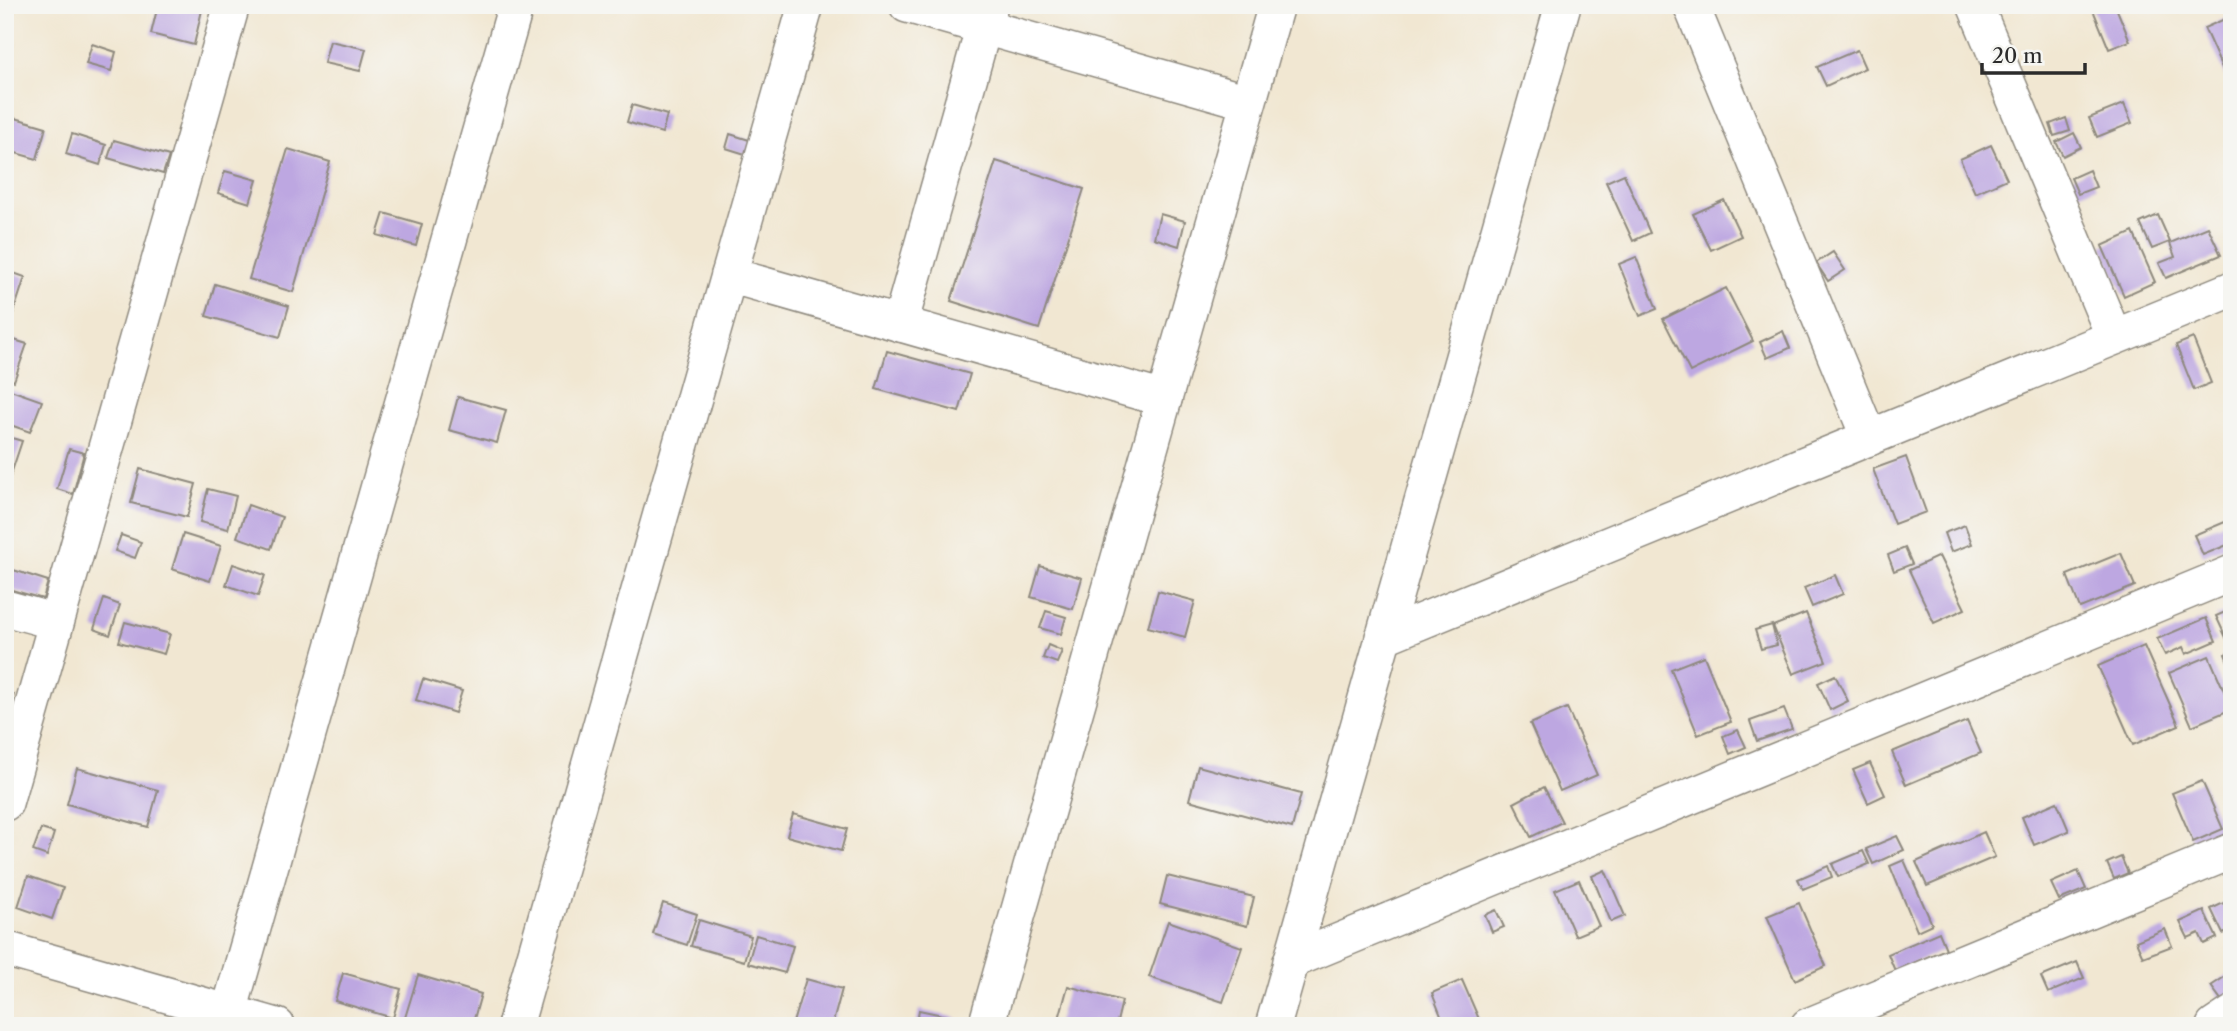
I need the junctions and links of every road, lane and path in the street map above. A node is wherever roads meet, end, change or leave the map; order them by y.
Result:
1 (232, 5) edge
2 (516, 5) edge
3 (806, 5) edge
4 (907, 5) edge
5 (1276, 5) edge
6 (1563, 5) edge
7 (1691, 5) edge
8 (1975, 5) edge
9 (987, 16) edge
10 (1248, 102) junction
11 (729, 275) junction
12 (2232, 289) edge
13 (900, 324) junction
14 (2114, 337) junction
15 (1164, 399) junction
16 (1869, 438) junction
17 (2232, 573) edge
18 (5, 608) edge
19 (57, 622) junction
20 (1383, 637) junction
21 (5, 803) edge
22 (2232, 851) edge
23 (5, 948) edge
24 (1291, 961) junction
25 (2232, 1014) edge
26 (227, 1019) edge
27 (277, 1026) edge
28 (515, 1026) edge
29 (986, 1026) edge
30 (1273, 1026) edge
31 (1808, 1026) edge
32 (2214, 1026) edge

1 - 19 street
2 - 26 street
3 - 11 street
4 - 9 street
5 - 10 street
6 - 20 street
7 - 16 street
8 - 14 street
9 - 10 street
9 - 13 street
10 - 15 street
11 - 13 street
11 - 28 street
12 - 14 street
13 - 15 street
14 - 16 street
15 - 29 street
16 - 20 street
17 - 24 street
18 - 19 street
19 - 21 street
20 - 24 street
22 - 31 street
23 - 26 street
24 - 30 street
25 - 32 street
26 - 27 street

